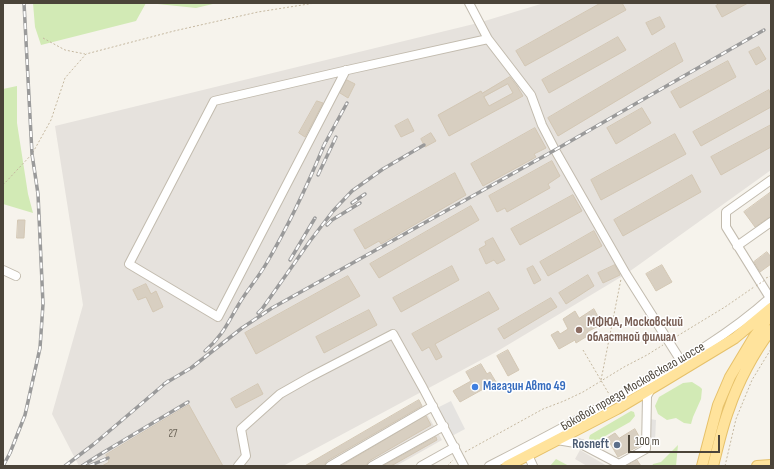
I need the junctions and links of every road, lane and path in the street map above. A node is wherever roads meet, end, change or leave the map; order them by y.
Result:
1 (315, 3) edge
2 (469, 3) edge
3 (43, 38) dead end
4 (488, 39) junction
5 (86, 54) junction
6 (346, 70) junction
7 (771, 180) edge
8 (3, 185) edge
9 (771, 222) edge
10 (737, 246) junction
11 (3, 270) edge
12 (627, 275) junction
13 (16, 276) dead end
14 (771, 276) edge
15 (771, 301) edge
16 (771, 314) edge
17 (771, 330) edge
18 (669, 341) junction
19 (771, 349) edge
20 (583, 350) dead end
21 (681, 361) junction
22 (601, 381) junction
23 (652, 388) junction
24 (613, 400) junction
25 (433, 406) junction
26 (444, 426) junction
27 (557, 440) junction
28 (457, 451) junction
29 (528, 455) junction
30 (771, 465) edge
31 (238, 466) edge
32 (330, 466) edge
33 (372, 466) edge
34 (420, 466) edge
35 (447, 466) edge
36 (464, 466) edge
37 (489, 466) edge
38 (506, 466) edge
39 (533, 466) edge
40 (702, 466) edge
41 (714, 466) edge
42 (725, 466) edge
43 (757, 466) edge

1 - 5 path
2 - 4 street
3 - 5 path
4 - 6 street
4 - 12 street
5 - 8 path
6 - 6 street
7 - 10 street
9 - 10 street
10 - 15 street
11 - 13 street
12 - 18 street
12 - 22 path
14 - 18 path, bridge
15 - 21 street, Боковой проезд Московского шоссе
15 - 23 main road
16 - 40 main road
17 - 41 main road
18 - 21 street
18 - 22 path
19 - 42 path
20 - 22 path
21 - 24 street, Боковой проезд Московского шоссе
22 - 24 path
22 - 28 path
23 - 27 main road
23 - 27 street
24 - 37 street, Боковой проезд Московского шоссе
25 - 26 street
25 - 31 street
25 - 32 street
26 - 28 street
26 - 33 street
27 - 29 main road
28 - 34 street
28 - 35 path
28 - 36 street
29 - 38 main road
29 - 39 street
30 - 43 main road

